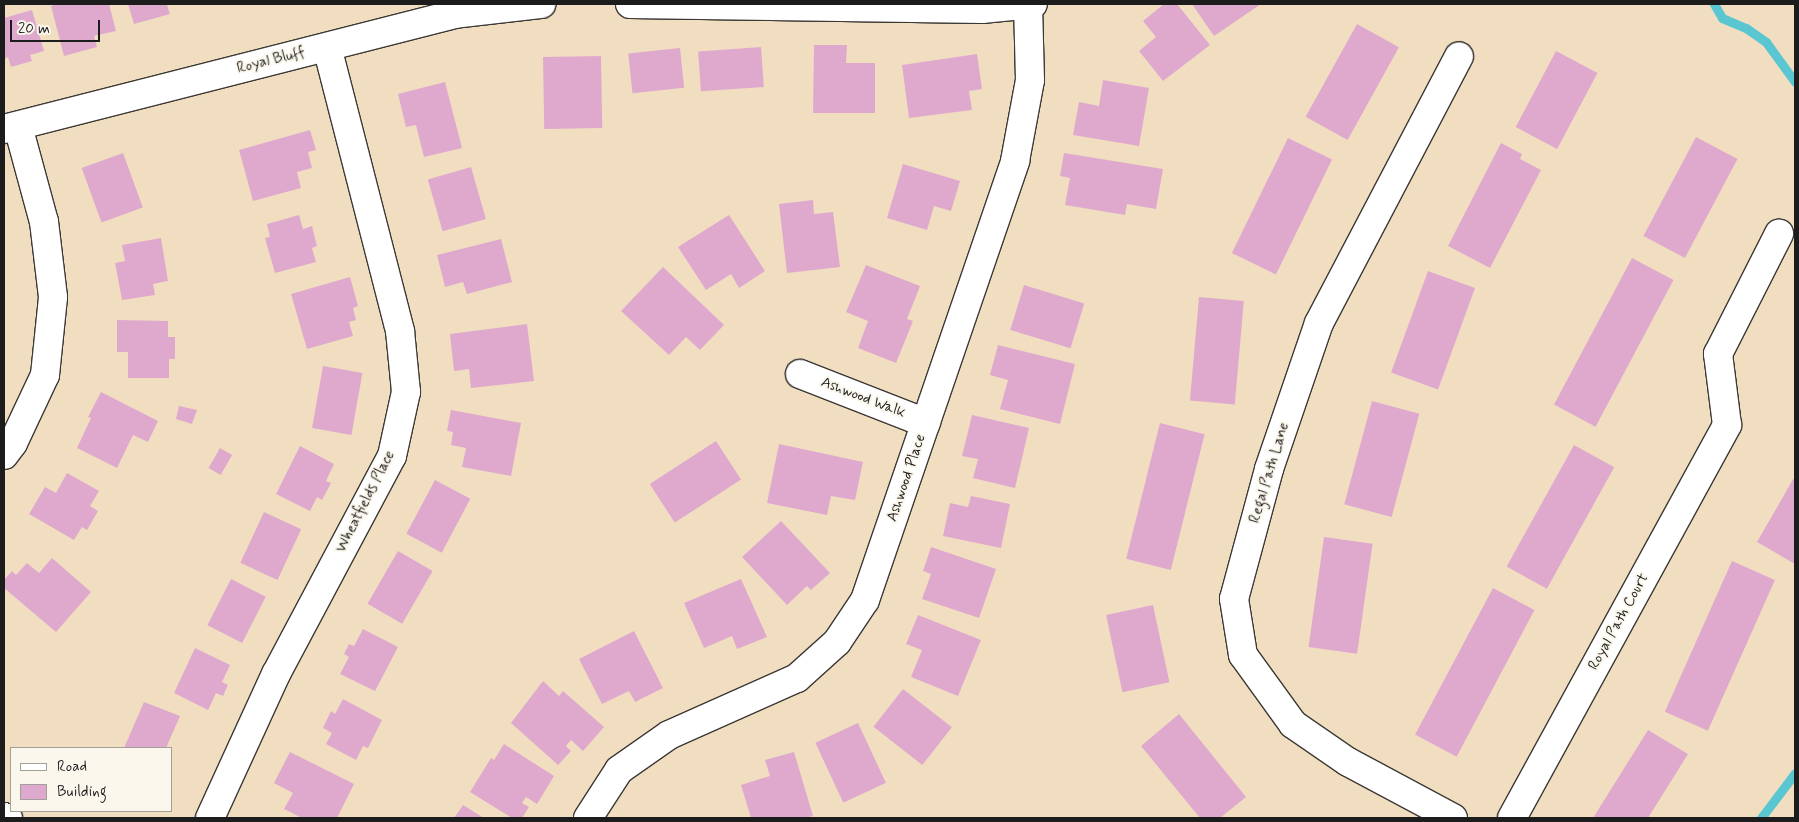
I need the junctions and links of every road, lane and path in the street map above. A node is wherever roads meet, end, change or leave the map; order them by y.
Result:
1 (541, 4) edge
2 (630, 4) edge
3 (1031, 4) edge
4 (327, 47) junction
5 (1460, 56) dead end
6 (11, 128) edge
7 (1779, 234) dead end
8 (800, 374) dead end
9 (926, 423) junction
10 (4, 455) edge
11 (4, 817) edge
12 (8, 818) edge
13 (210, 818) edge
14 (588, 818) edge
15 (1453, 818) edge
16 (1512, 818) edge

1 - 4 street, Royal Bluff
2 - 3 street
3 - 9 street, Ashwood Place
4 - 6 street, Royal Bluff
4 - 13 street, Wheatfields Place
5 - 15 street, Regal Path Lane
6 - 10 street
7 - 16 street, Royal Path Court
8 - 9 street, Ashwood Walk
9 - 14 street, Ashwood Place
11 - 12 street

